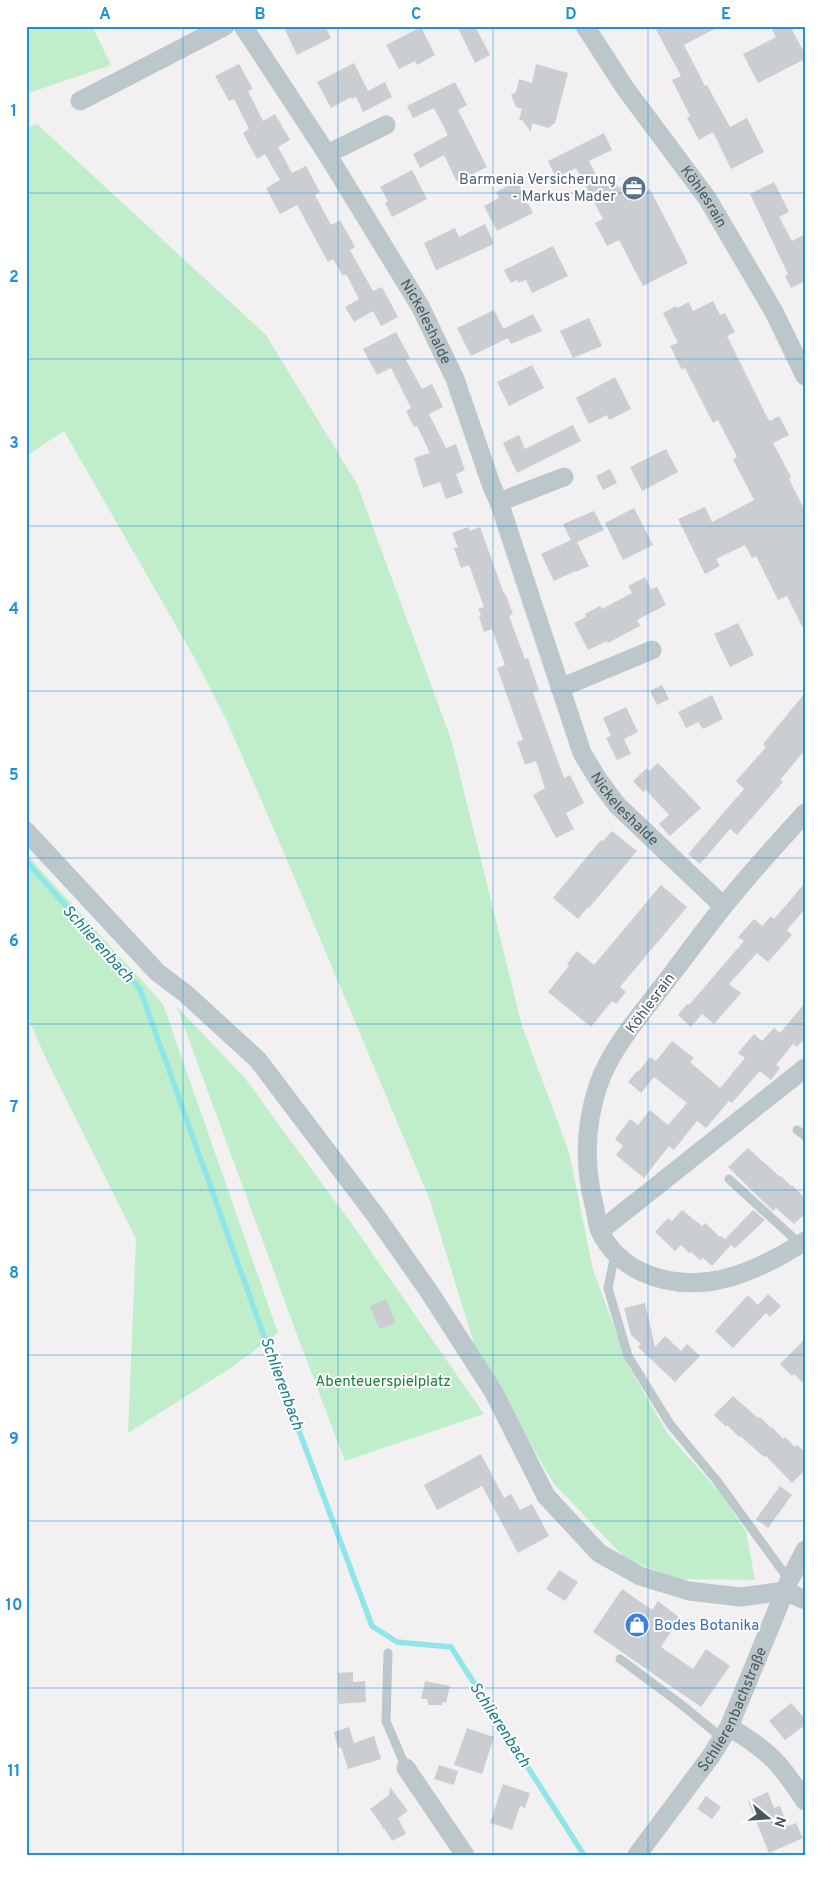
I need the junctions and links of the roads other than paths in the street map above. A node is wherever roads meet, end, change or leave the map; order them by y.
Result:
1 (225, 26) edge
2 (243, 26) edge
3 (585, 26) edge
4 (80, 101) dead end
5 (386, 125) dead end
6 (327, 154) junction
7 (805, 376) edge
8 (564, 477) dead end
9 (499, 502) junction
10 (652, 650) dead end
11 (560, 688) junction
12 (805, 813) edge
13 (26, 831) edge
14 (723, 906) junction
15 (805, 1068) edge
16 (729, 1179) dead end
17 (600, 1231) junction
18 (802, 1243) edge
19 (615, 1254) junction
20 (805, 1550) edge
21 (787, 1586) junction
22 (805, 1600) edge
23 (388, 1653) dead end
24 (620, 1659) dead end
25 (726, 1732) junction
26 (406, 1768) joint
27 (805, 1801) edge
28 (465, 1855) edge
29 (637, 1855) edge

1 - 4 street
2 - 6 street, Nickeleshalde
3 - 7 street, Köhlesrain
5 - 6 street
6 - 9 street, Nickeleshalde
8 - 9 street
9 - 11 street, Nickeleshalde
10 - 11 street
11 - 14 street, Nickeleshalde
12 - 14 street, Köhlesrain
13 - 21 street
14 - 17 street, Köhlesrain
15 - 17 street
16 - 18 lane, Köhlesrain
17 - 19 street, Köhlesrain
18 - 19 street, Köhlesrain
19 - 21 lane
20 - 21 street, Schlierenbachstraße
21 - 22 street
21 - 25 street, Schlierenbachstraße
23 - 26 lane
24 - 25 lane
25 - 27 street
25 - 29 street, Schlierenbachstraße
26 - 28 street

